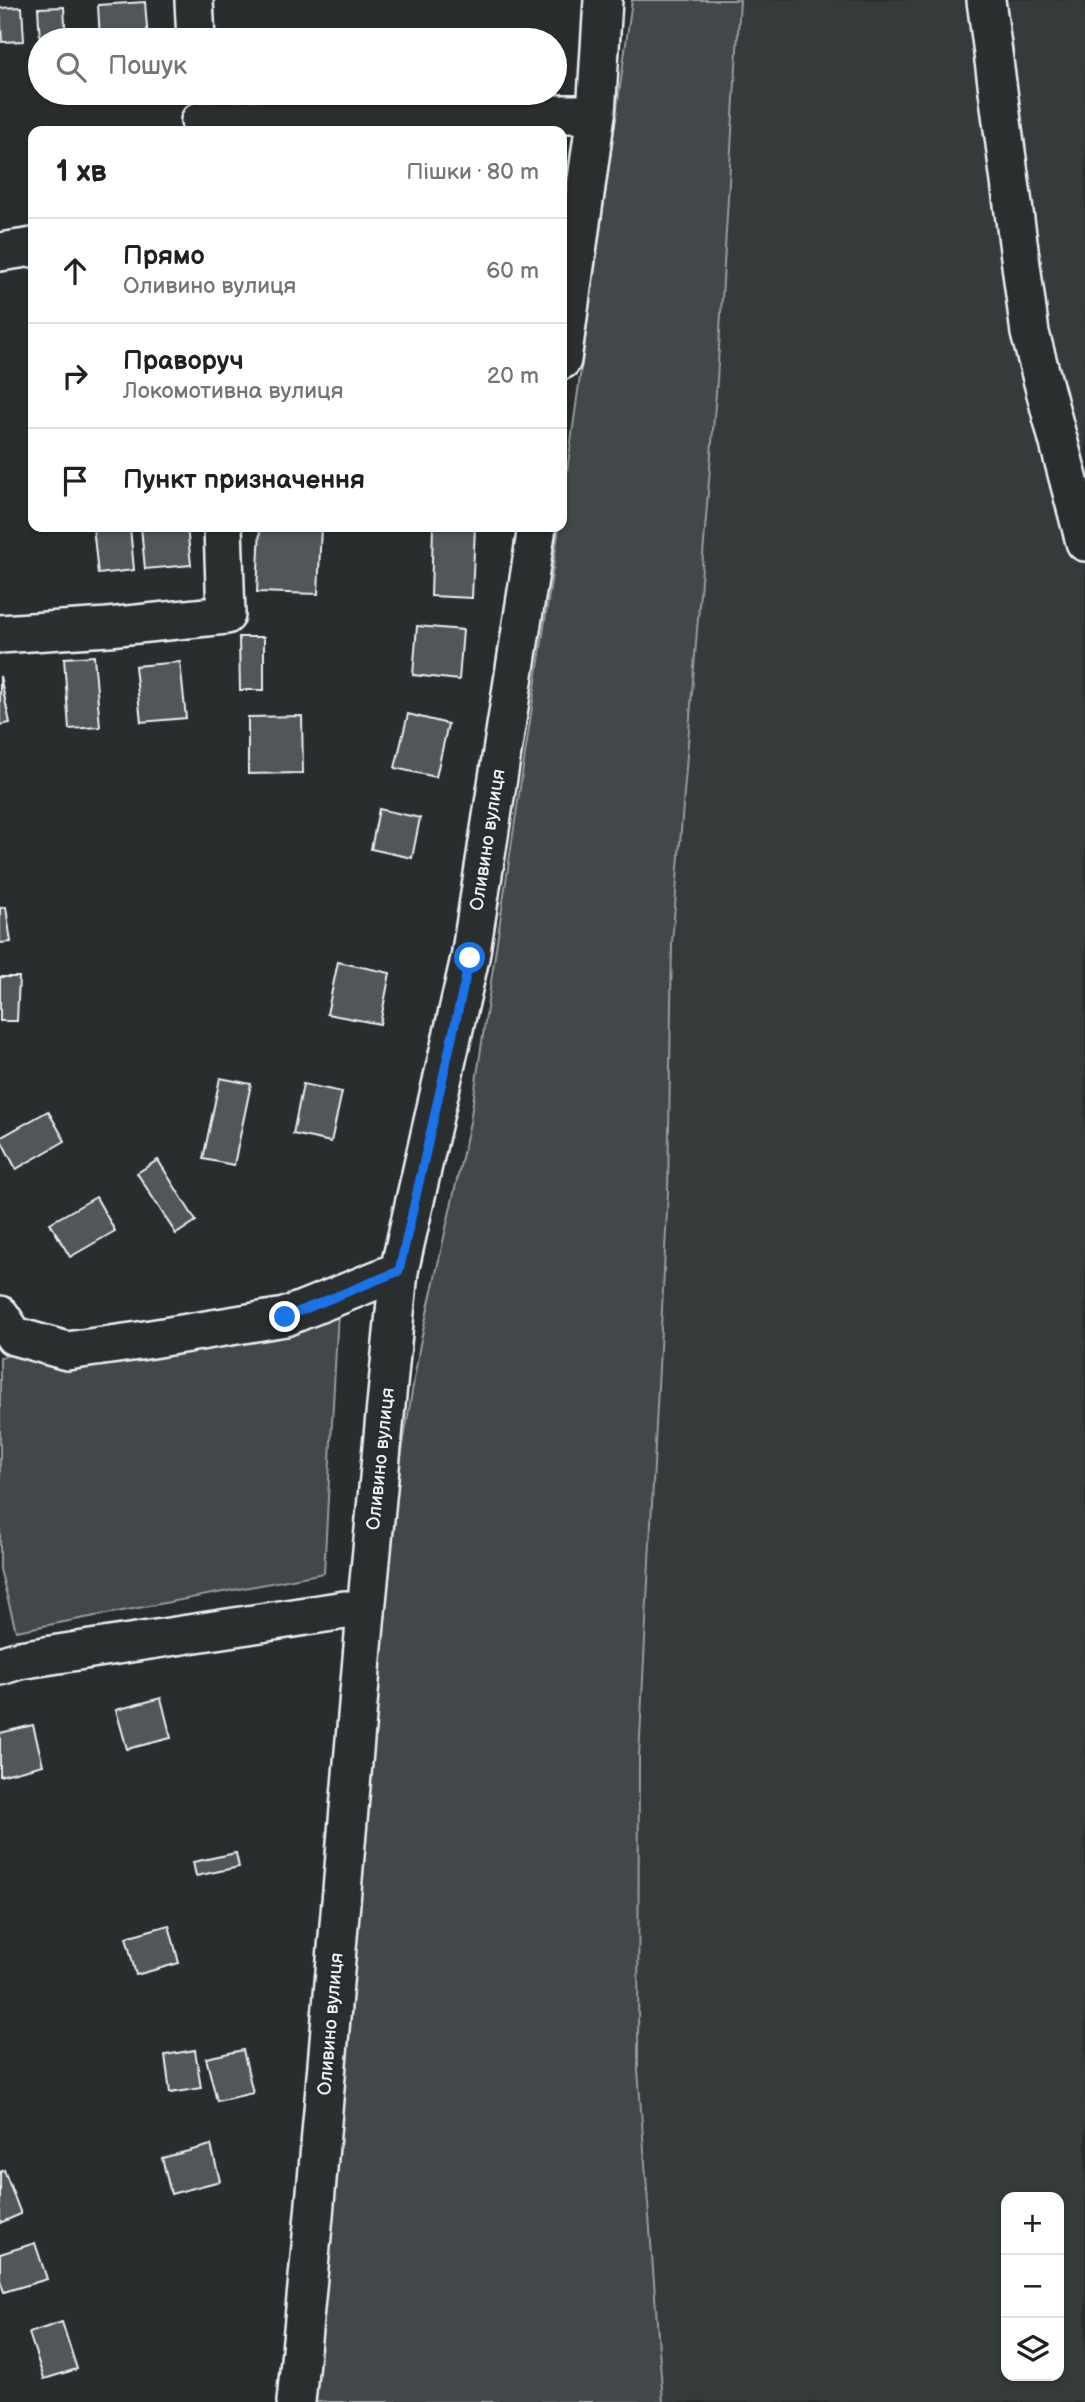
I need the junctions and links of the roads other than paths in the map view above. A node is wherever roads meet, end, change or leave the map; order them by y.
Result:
1 (194, 0) edge
2 (603, 0) edge
3 (986, 0) edge
4 (195, 28) edge
5 (596, 114) junction
6 (200, 115) edge
7 (28, 248) edge
8 (0, 252) edge
9 (567, 324) edge
10 (223, 532) edge
11 (536, 532) edge
12 (1085, 542) edge
13 (0, 634) edge
14 (399, 1271) junction
15 (0, 1315) edge
16 (366, 1612) junction
17 (0, 1666) edge
18 (296, 2402) edge

1 - 4 street
2 - 5 street
3 - 12 street
5 - 6 street
5 - 9 street
7 - 8 street
10 - 13 street
11 - 14 street, Оливино вулиця
14 - 15 street
14 - 16 street, Оливино вулиця
16 - 17 street
16 - 18 street, Оливино вулиця

